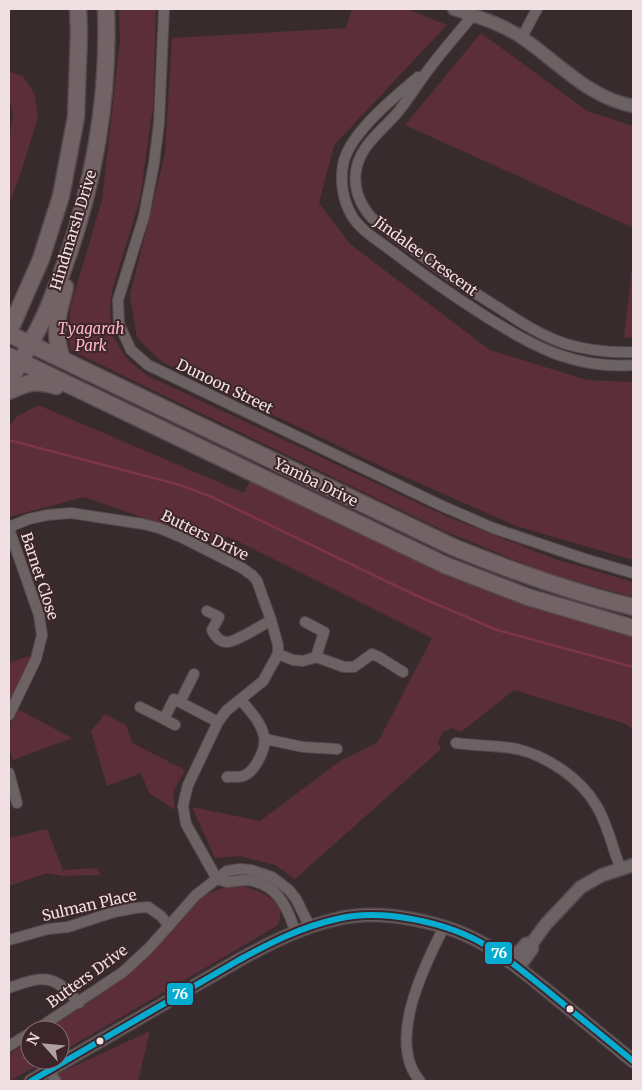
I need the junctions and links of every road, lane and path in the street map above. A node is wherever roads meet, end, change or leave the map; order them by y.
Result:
1 (78, 9) edge
2 (106, 9) edge
3 (164, 9) edge
4 (454, 9) edge
5 (537, 9) edge
6 (473, 15) junction
7 (522, 38) junction
8 (432, 65) junction
9 (633, 106) edge
10 (66, 262) junction
11 (25, 298) junction
12 (9, 306) edge
13 (9, 333) edge
14 (29, 344) junction
15 (633, 352) edge
16 (14, 359) edge
17 (63, 360) junction
18 (633, 365) edge
19 (9, 382) edge
20 (9, 391) edge
21 (83, 392) junction
22 (9, 528) edge
23 (633, 573) edge
24 (633, 607) edge
25 (207, 611) dead end
26 (271, 620) junction
27 (306, 622) dead end
28 (633, 628) edge
29 (278, 654) junction
30 (316, 657) junction
31 (403, 672) dead end
32 (194, 674) dead end
33 (241, 700) junction
34 (180, 702) junction
35 (140, 707) dead end
36 (9, 715) edge
37 (164, 719) junction
38 (218, 722) junction
39 (175, 725) dead end
40 (265, 739) junction
41 (456, 743) dead end
42 (338, 749) dead end
43 (9, 773) edge
44 (227, 776) dead end
45 (17, 803) dead end
46 (627, 867) edge
47 (217, 880) junction
48 (169, 926) junction
49 (444, 926) junction
50 (310, 927) junction
51 (295, 931) junction
52 (9, 940) edge
53 (514, 965) junction
54 (9, 988) edge
55 (79, 1003) junction
56 (52, 1020) edge
57 (20, 1040) edge
58 (9, 1046) edge
59 (633, 1061) edge
60 (53, 1076) edge
61 (31, 1081) edge
62 (420, 1081) edge

1 - 11 main road, Hindmarsh Drive
2 - 10 main road, Hindmarsh Drive
3 - 23 street, Dunoon Street
4 - 6 street
5 - 7 street
6 - 7 street
6 - 8 street, Jindalee Crescent
7 - 9 street
8 - 15 street, Jindalee Crescent
8 - 18 street, Jindalee Crescent
10 - 14 main road, Hindmarsh Drive
10 - 17 main road
11 - 12 main road
11 - 13 main road, Hindmarsh Drive
13 - 14 main road, Yamba Drive
14 - 16 main road, Hindmarsh Drive
14 - 17 main road, Yamba Drive
16 - 19 main road, Hindmarsh Drive
16 - 21 main road, Yamba Drive
17 - 24 main road, Yamba Drive
20 - 21 main road
21 - 28 main road, Yamba Drive
22 - 26 street, Butters Drive
22 - 36 street, Barnet Close
25 - 26 street
26 - 29 street, Butters Drive
27 - 30 street
29 - 30 street
29 - 33 street
30 - 31 street
32 - 34 street
33 - 38 street
33 - 40 street
34 - 37 street
34 - 38 street
35 - 37 street
37 - 39 street
38 - 47 street
40 - 42 street
40 - 44 street
41 - 46 street
43 - 45 street
46 - 53 street
47 - 48 street, Butters Drive
47 - 50 street, Butters Drive
47 - 51 street
48 - 52 street, Sulman Place
48 - 55 street, Butters Drive
49 - 50 street
49 - 53 street
49 - 62 street
50 - 51 street
51 - 60 street
53 - 59 street
54 - 55 street
55 - 56 street, Butters Drive
57 - 58 street
60 - 61 street

